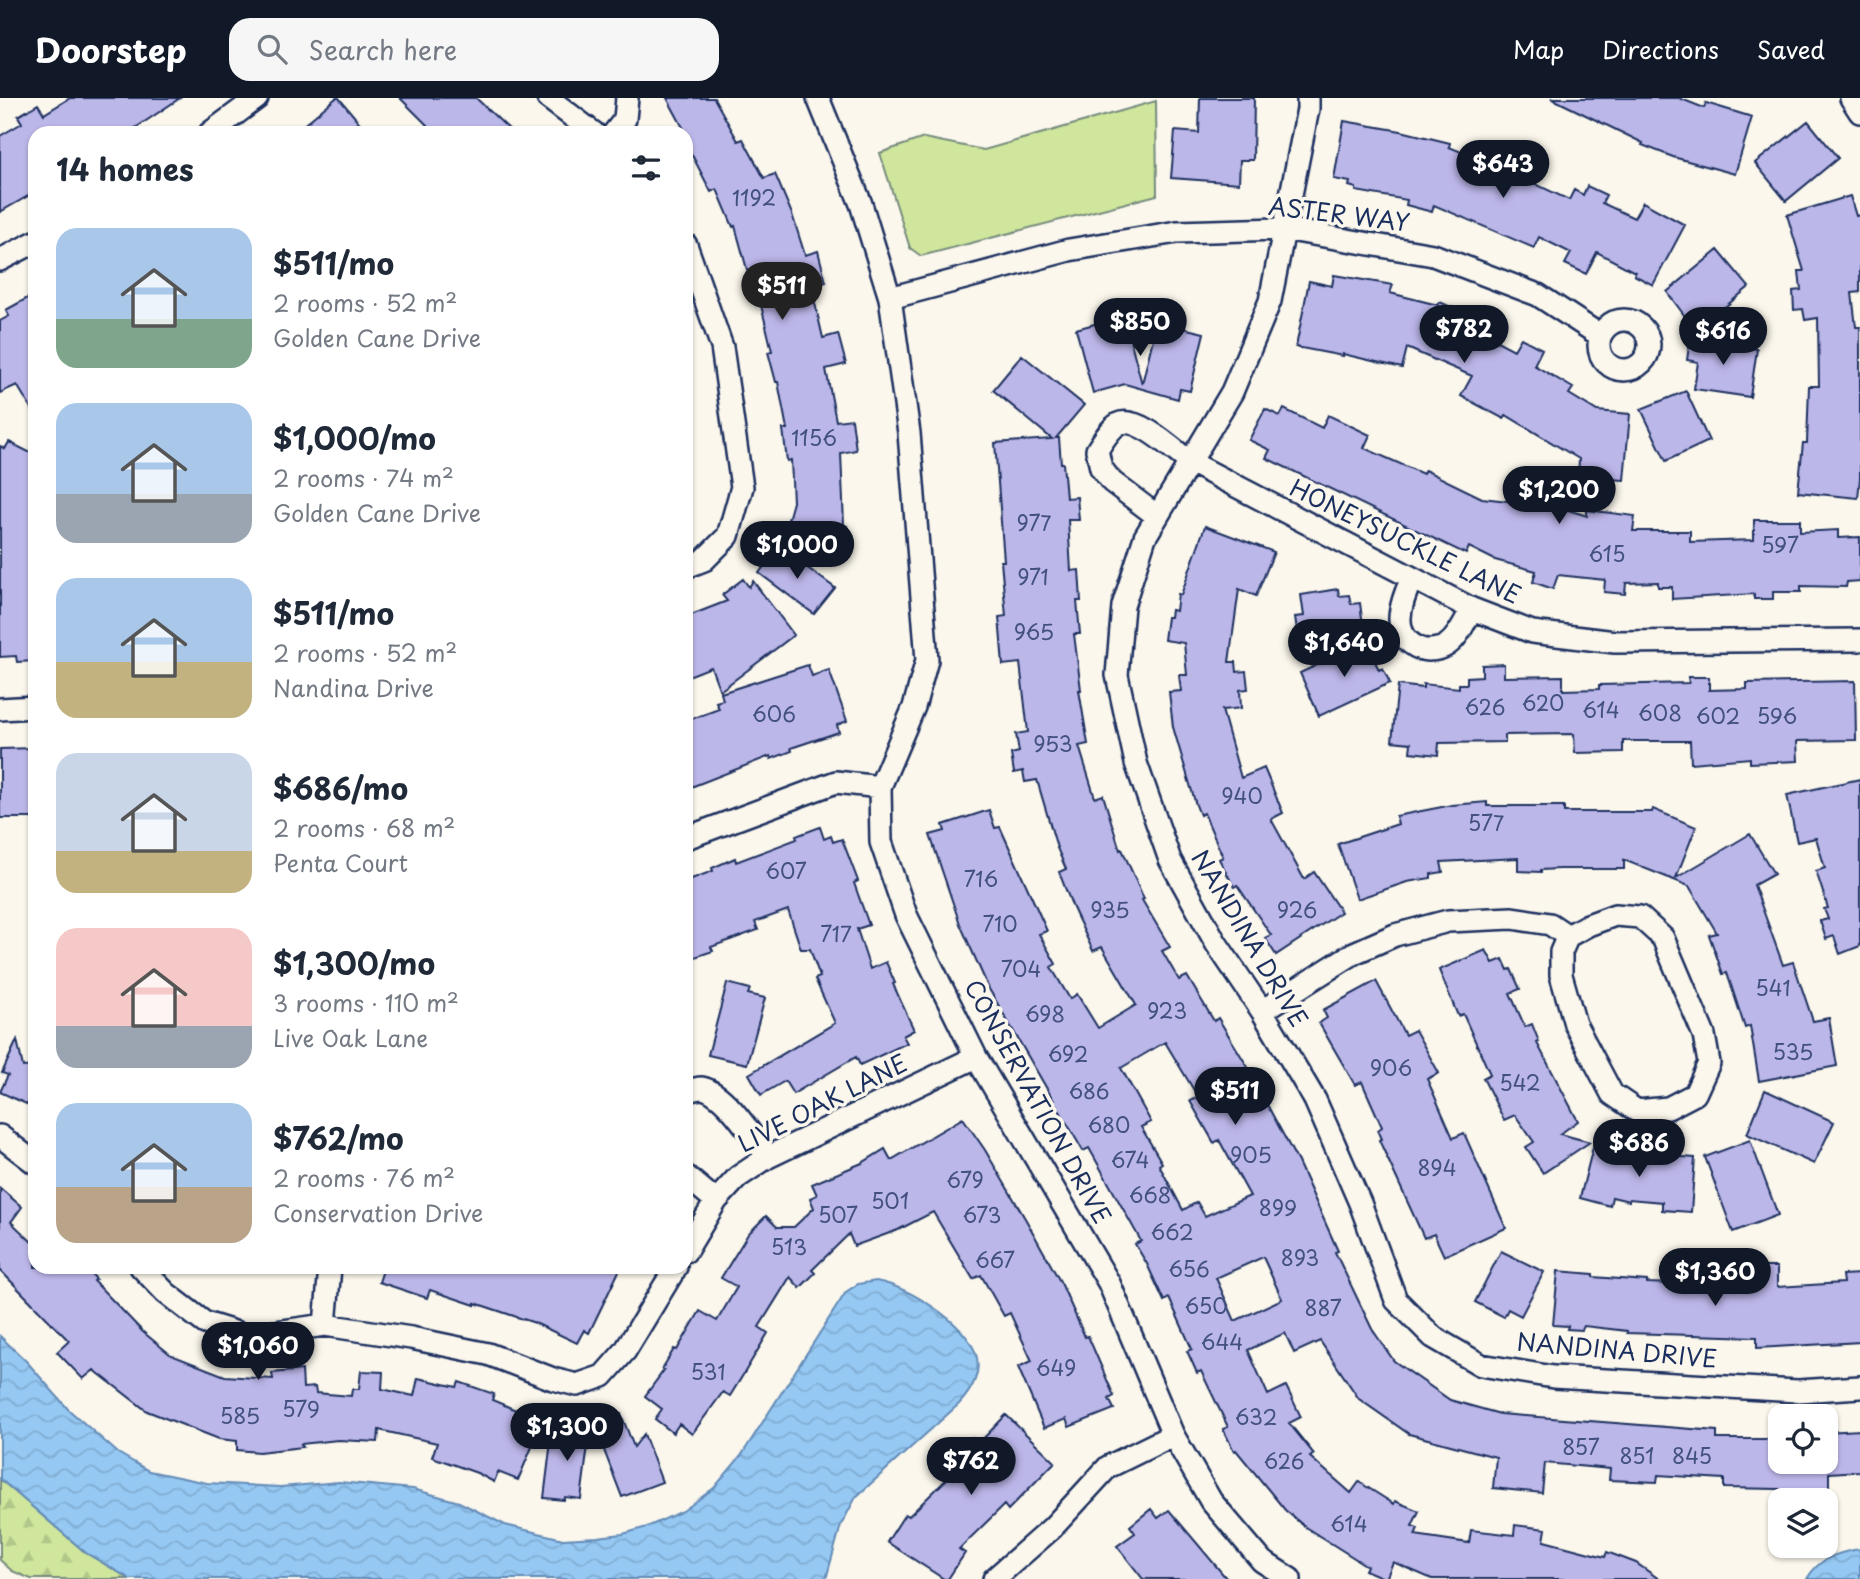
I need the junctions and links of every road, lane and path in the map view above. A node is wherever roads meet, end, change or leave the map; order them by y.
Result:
1 (257, 98) edge
2 (550, 98) edge
3 (627, 98) edge
4 (818, 98) edge
5 (1308, 98) edge
6 (1851, 98) edge
7 (1860, 112) edge
8 (222, 126) edge
9 (585, 126) edge
10 (620, 126) edge
11 (1284, 229) junction
12 (28, 246) edge
13 (0, 260) edge
14 (693, 265) edge
15 (890, 298) junction
16 (1601, 336) dead end
17 (1188, 461) junction
18 (1157, 516) junction
19 (693, 564) edge
20 (1412, 578) junction
21 (1472, 609) junction
22 (1860, 640) edge
23 (28, 708) edge
24 (0, 709) edge
25 (880, 787) junction
26 (693, 835) edge
27 (1568, 936) junction
28 (1262, 1011) junction
29 (976, 1057) junction
30 (693, 1090) edge
31 (0, 1136) edge
32 (768, 1157) junction
33 (28, 1158) edge
34 (693, 1181) edge
35 (716, 1202) junction
36 (693, 1240) edge
37 (148, 1274) edge
38 (329, 1274) edge
39 (672, 1274) edge
40 (325, 1325) junction
41 (1860, 1387) edge
42 (1173, 1435) junction
43 (994, 1579) edge
44 (1290, 1579) edge

1 - 8 street
2 - 9 street
3 - 10 street
4 - 15 street, CONSERVATION DRIVE
5 - 11 street, NANDINA DRIVE
6 - 7 street
11 - 15 street, ASTER WAY
11 - 16 street, ASTER WAY
11 - 17 street, NANDINA DRIVE
12 - 13 street
14 - 19 street
15 - 25 street, CONSERVATION DRIVE
17 - 18 street, NANDINA DRIVE
17 - 18 street, HONEYSUCKLE LANE
17 - 20 street, HONEYSUCKLE LANE
18 - 28 street, NANDINA DRIVE
20 - 21 street, HONEYSUCKLE LANE
20 - 21 street
21 - 22 street, HONEYSUCKLE LANE
23 - 24 street
25 - 26 street
25 - 29 street, CONSERVATION DRIVE
27 - 27 street
27 - 28 street
28 - 41 street, NANDINA DRIVE
29 - 32 street, LIVE OAK LANE
29 - 42 street, CONSERVATION DRIVE
30 - 32 street
31 - 33 street
32 - 35 street, LIVE OAK LANE
34 - 35 street
35 - 36 street, LIVE OAK LANE
37 - 40 street
38 - 40 street
39 - 40 street
42 - 43 street
42 - 44 street, CONSERVATION DRIVE

